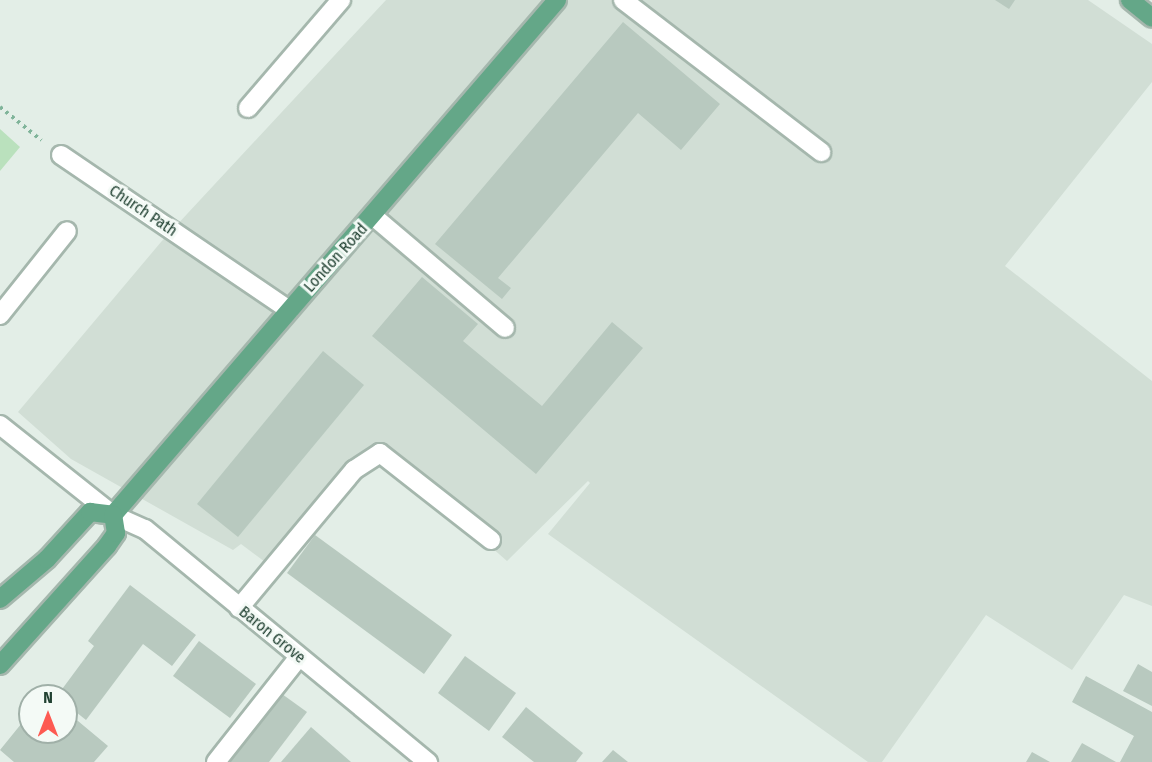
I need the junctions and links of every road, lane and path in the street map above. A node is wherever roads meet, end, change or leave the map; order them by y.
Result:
1 (341, 0) edge
2 (557, 0) edge
3 (623, 0) edge
4 (1130, 0) edge
5 (1152, 18) edge
6 (0, 107) edge
7 (248, 108) dead end
8 (821, 152) dead end
9 (60, 155) joint
10 (373, 216) junction
11 (67, 231) dead end
12 (289, 310) junction
13 (0, 315) edge
14 (505, 328) dead end
15 (0, 425) edge
16 (113, 515) junction
17 (491, 540) dead end
18 (0, 599) edge
19 (239, 608) junction
20 (299, 657) junction
21 (0, 665) edge
22 (216, 762) edge
23 (428, 762) edge

1 - 7 street
2 - 10 main road, London Road
3 - 8 street
4 - 5 main road
6 - 9 path
9 - 12 street, Church Path
10 - 12 main road, London Road
10 - 14 street
11 - 13 street
12 - 16 main road, London Road
15 - 16 street, Baron Grove
16 - 18 main road
16 - 19 street, Baron Grove
16 - 21 main road
17 - 19 street
19 - 20 street, Baron Grove
20 - 22 street
20 - 23 street, Baron Grove

